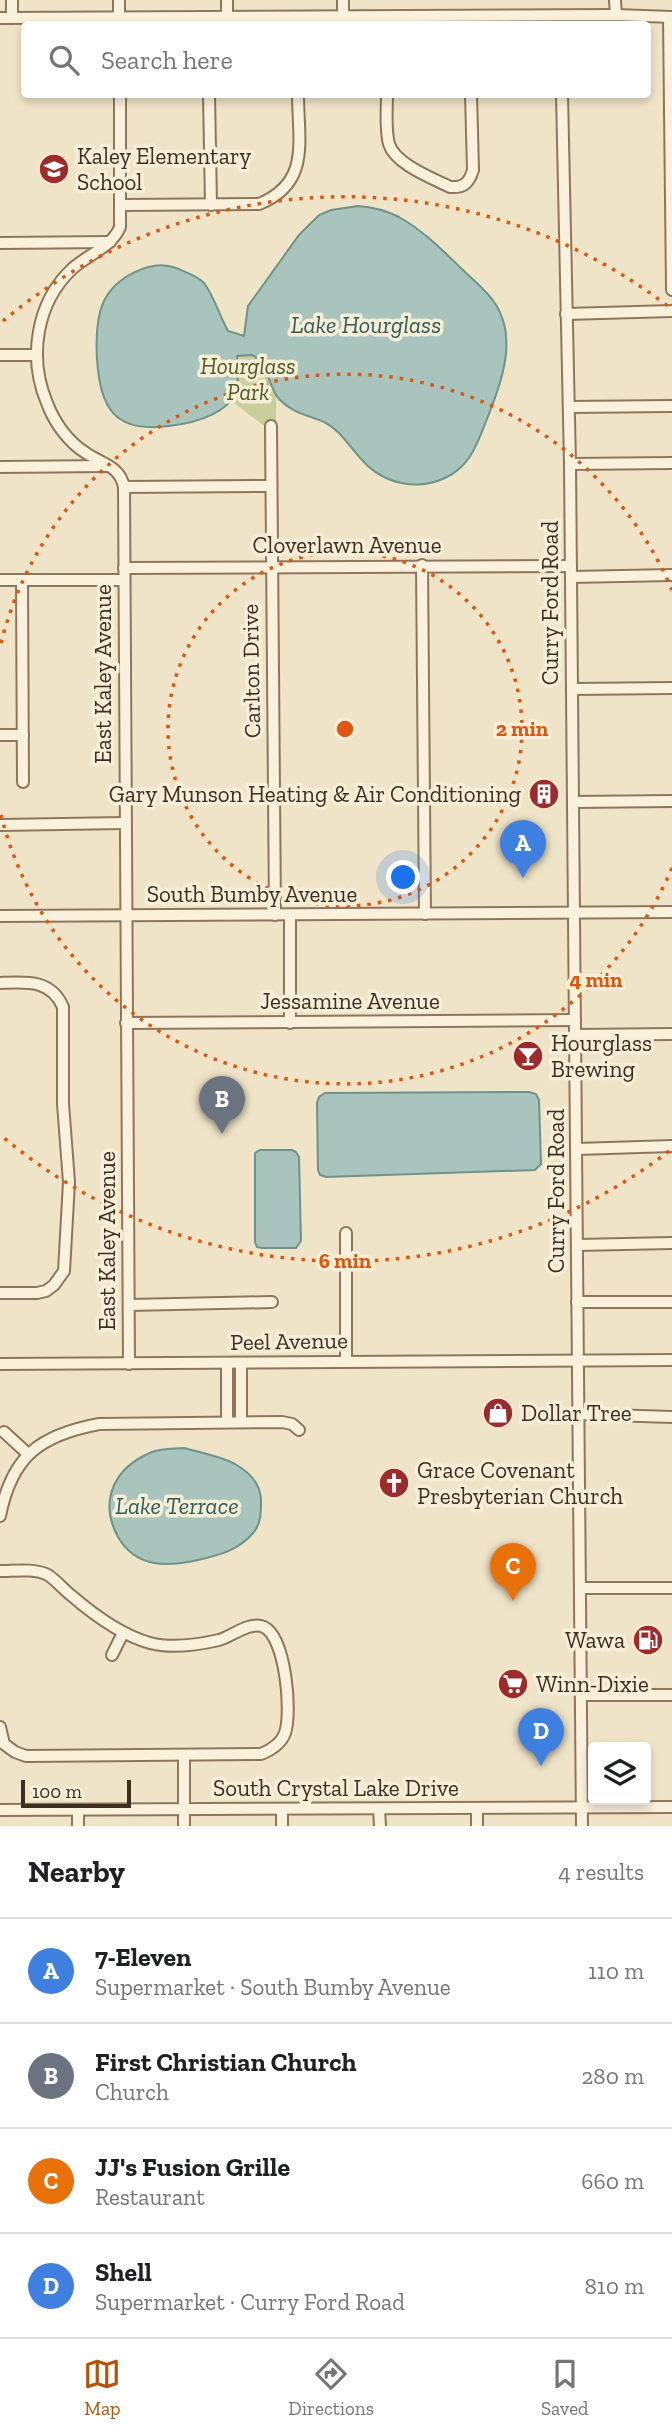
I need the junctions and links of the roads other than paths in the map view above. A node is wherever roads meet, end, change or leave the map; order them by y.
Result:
1 (12, 0) edge
2 (119, 0) edge
3 (227, 0) edge
4 (343, 0) edge
5 (615, 0) edge
6 (616, 15) junction
7 (227, 16) junction
8 (343, 16) junction
9 (670, 17) edge
10 (6, 18) edge
11 (207, 20) edge
12 (296, 20) edge
13 (387, 20) edge
14 (470, 20) edge
15 (560, 20) edge
16 (119, 21) edge
17 (120, 98) edge
18 (209, 98) edge
19 (298, 98) edge
20 (387, 98) edge
21 (471, 98) edge
22 (562, 98) edge
23 (121, 205) junction
24 (211, 205) junction
25 (110, 242) junction
26 (0, 243) edge
27 (672, 290) edge
28 (672, 311) edge
29 (566, 314) junction
30 (0, 355) edge
31 (36, 355) junction
32 (672, 406) edge
33 (569, 407) junction
34 (271, 426) dead end
35 (672, 463) edge
36 (570, 464) junction
37 (110, 466) junction
38 (0, 467) edge
39 (271, 486) junction
40 (124, 487) junction
41 (422, 565) junction
42 (271, 566) junction
43 (571, 572) junction
44 (124, 574) junction
45 (672, 575) edge
46 (0, 580) edge
47 (22, 581) junction
48 (672, 688) edge
49 (572, 689) junction
50 (0, 735) edge
51 (23, 735) junction
52 (23, 782) dead end
53 (672, 801) edge
54 (573, 802) junction
55 (124, 823) junction
56 (0, 825) edge
57 (672, 912) edge
58 (574, 913) junction
59 (425, 914) junction
60 (125, 915) junction
61 (275, 915) junction
62 (290, 915) junction
63 (0, 916) edge
64 (0, 983) edge
65 (575, 1020) junction
66 (126, 1023) junction
67 (290, 1023) junction
68 (672, 1034) edge
69 (575, 1035) junction
70 (672, 1146) edge
71 (576, 1149) junction
72 (346, 1233) dead end
73 (672, 1243) edge
74 (577, 1245) junction
75 (0, 1293) edge
76 (672, 1301) edge
77 (272, 1303) dead end
78 (577, 1303) junction
79 (128, 1305) junction
80 (578, 1360) junction
81 (672, 1360) edge
82 (346, 1361) junction
83 (0, 1364) edge
84 (129, 1364) junction
85 (227, 1364) junction
86 (241, 1364) junction
87 (578, 1414) junction
88 (672, 1417) edge
89 (227, 1422) junction
90 (241, 1422) junction
91 (299, 1430) dead end
92 (4, 1432) dead end
93 (28, 1454) junction
94 (0, 1516) edge
95 (0, 1571) edge
96 (580, 1588) junction
97 (672, 1588) edge
98 (123, 1633) junction
99 (112, 1654) dead end
100 (581, 1695) junction
101 (672, 1695) edge
102 (0, 1727) edge
103 (184, 1755) junction
104 (672, 1807) edge
105 (477, 1808) junction
106 (582, 1808) junction
107 (380, 1809) junction
108 (0, 1810) edge
109 (78, 1810) junction
110 (183, 1810) junction
111 (282, 1810) junction
112 (78, 1826) edge
113 (184, 1826) edge
114 (282, 1826) edge
115 (380, 1826) edge
116 (477, 1826) edge
117 (582, 1826) edge

1 - 10 street
2 - 16 street
3 - 7 street
4 - 8 street
5 - 6 street
6 - 9 street
6 - 15 street
7 - 11 street
7 - 12 street
8 - 12 street
8 - 13 street
9 - 27 street
10 - 16 street
11 - 16 street
13 - 14 street
14 - 15 street
17 - 23 street
18 - 24 street
19 - 24 street
20 - 21 street
22 - 29 street, Curry Ford Road
23 - 24 street
23 - 25 street
25 - 26 street
25 - 31 street
28 - 29 street
29 - 33 street, Curry Ford Road
30 - 31 street
31 - 37 street
32 - 33 street
33 - 36 street, Curry Ford Road
34 - 39 street, Carlton Drive
35 - 36 street
36 - 43 street, Curry Ford Road
37 - 38 street
37 - 40 street
39 - 40 street
39 - 42 street, Carlton Drive
40 - 44 street, East Kaley Avenue
41 - 42 street, Cloverlawn Avenue
41 - 43 street, Cloverlawn Avenue
41 - 59 street
42 - 44 street, Cloverlawn Avenue
42 - 61 street, Carlton Drive
43 - 45 street, Cloverlawn Avenue
43 - 49 street, Curry Ford Road
44 - 47 street, Cloverlawn Avenue
44 - 55 street, East Kaley Avenue
46 - 47 street, Cloverlawn Avenue
47 - 51 street
48 - 49 street
49 - 54 street, Curry Ford Road
50 - 51 street
51 - 52 street
53 - 54 street
54 - 58 street, Curry Ford Road
55 - 56 street
55 - 60 street, East Kaley Avenue
57 - 58 street, South Bumby Avenue
58 - 59 street, South Bumby Avenue
58 - 65 street, Curry Ford Road
59 - 62 street, South Bumby Avenue
60 - 61 street, South Bumby Avenue
60 - 63 street, South Bumby Avenue
60 - 66 street, East Kaley Avenue
61 - 62 street, South Bumby Avenue
62 - 67 street
64 - 75 street
65 - 67 street, Jessamine Avenue
65 - 69 street, Curry Ford Road
66 - 67 street, Jessamine Avenue
66 - 79 street, East Kaley Avenue
68 - 69 street
69 - 71 street, Curry Ford Road
70 - 71 street
71 - 74 street, Curry Ford Road
72 - 82 street
73 - 74 street
74 - 78 street, Curry Ford Road
76 - 78 street
77 - 79 street
78 - 80 street, Curry Ford Road
79 - 84 street, East Kaley Avenue
80 - 81 street, Peel Avenue
80 - 82 street, Peel Avenue
80 - 87 street, Curry Ford Road
82 - 86 street, Peel Avenue
83 - 84 street, Peel Avenue
84 - 85 street, Peel Avenue
85 - 86 street, Peel Avenue
85 - 89 street
86 - 90 street
87 - 88 street
87 - 96 street, Curry Ford Road
89 - 90 street
89 - 93 street
90 - 91 street
92 - 93 street
93 - 94 street
95 - 98 street
96 - 97 street
96 - 100 street, Curry Ford Road
98 - 99 street
98 - 103 street
100 - 101 street
100 - 106 street, Curry Ford Road
102 - 103 street
103 - 110 street
104 - 106 street, South Crystal Lake Drive
105 - 106 street, South Crystal Lake Drive
105 - 107 street, South Crystal Lake Drive
105 - 116 street
106 - 117 street, Curry Ford Road
107 - 111 street, South Crystal Lake Drive
107 - 115 street
108 - 109 street, South Crystal Lake Drive
109 - 110 street, South Crystal Lake Drive
109 - 112 street
110 - 111 street, South Crystal Lake Drive
110 - 113 street
111 - 114 street

